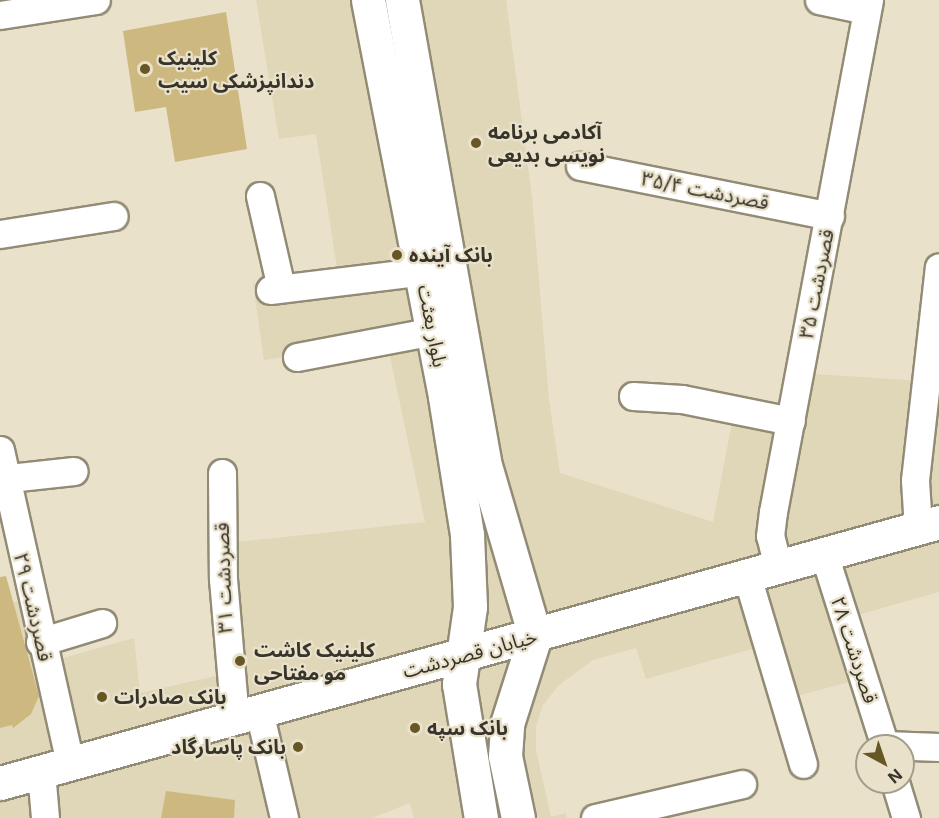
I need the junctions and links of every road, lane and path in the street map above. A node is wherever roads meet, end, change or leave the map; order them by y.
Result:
1 (96, 0) edge
2 (368, 0) edge
3 (402, 0) edge
4 (819, 0) edge
5 (867, 5) edge
6 (0, 15) edge
7 (580, 166) dead end
8 (260, 196) dead end
9 (114, 216) dead end
10 (830, 216) junction
11 (0, 234) edge
12 (939, 267) edge
13 (437, 270) junction
14 (433, 331) junction
15 (297, 357) dead end
16 (633, 396) dead end
17 (791, 422) junction
18 (0, 450) edge
19 (74, 471) dead end
20 (222, 473) dead end
21 (2, 479) edge
22 (929, 525) edge
23 (824, 554) junction
24 (778, 567) junction
25 (747, 576) junction
26 (102, 623) dead end
27 (536, 636) junction
28 (40, 642) junction
29 (464, 654) junction
30 (247, 714) junction
31 (881, 734) edge
32 (915, 746) edge
33 (939, 747) edge
34 (803, 764) dead end
35 (56, 767) junction
36 (0, 783) edge
37 (742, 784) dead end
38 (899, 794) edge
39 (45, 818) edge
40 (284, 818) edge
41 (481, 818) edge
42 (518, 818) edge
43 (596, 818) edge
44 (906, 818) edge

1 - 6 street
2 - 13 main road, بلوار بعثت
3 - 13 main road, بلوار بعثت
4 - 5 street
5 - 10 street, قصردشت ۳۵
7 - 10 street, قصردشت ۳۵/۴
8 - 13 street
9 - 11 street
10 - 17 street, قصردشت ۳۵
12 - 22 street
13 - 14 main road, بلوار بعثت
13 - 27 main road, بلوار بعثت
14 - 15 street
14 - 29 main road, بلوار بعثت
16 - 17 street
17 - 24 street, قصردشت ۳۵
18 - 21 street, قصردشت ۲۹
19 - 21 street
20 - 30 street, قصردشت ۳۱
21 - 28 street, قصردشت ۲۹
22 - 23 main road, خیابان قصردشت
23 - 24 main road, خیابان قصردشت
23 - 31 street, قصردشت ۲۸
24 - 25 main road, خیابان قصردشت
25 - 27 main road, خیابان قصردشت
25 - 34 street
26 - 28 street
27 - 29 main road, خیابان قصردشت
27 - 42 main road
28 - 35 street, قصردشت ۲۹
29 - 30 main road, خیابان قصردشت
29 - 41 main road, بلوار بعثت
30 - 35 main road, خیابان قصردشت
30 - 40 street, قصردشت ۳۱
32 - 33 street
35 - 36 main road, خیابان قصردشت
35 - 39 street, قصردشت ۲۹
37 - 43 street
38 - 44 street

